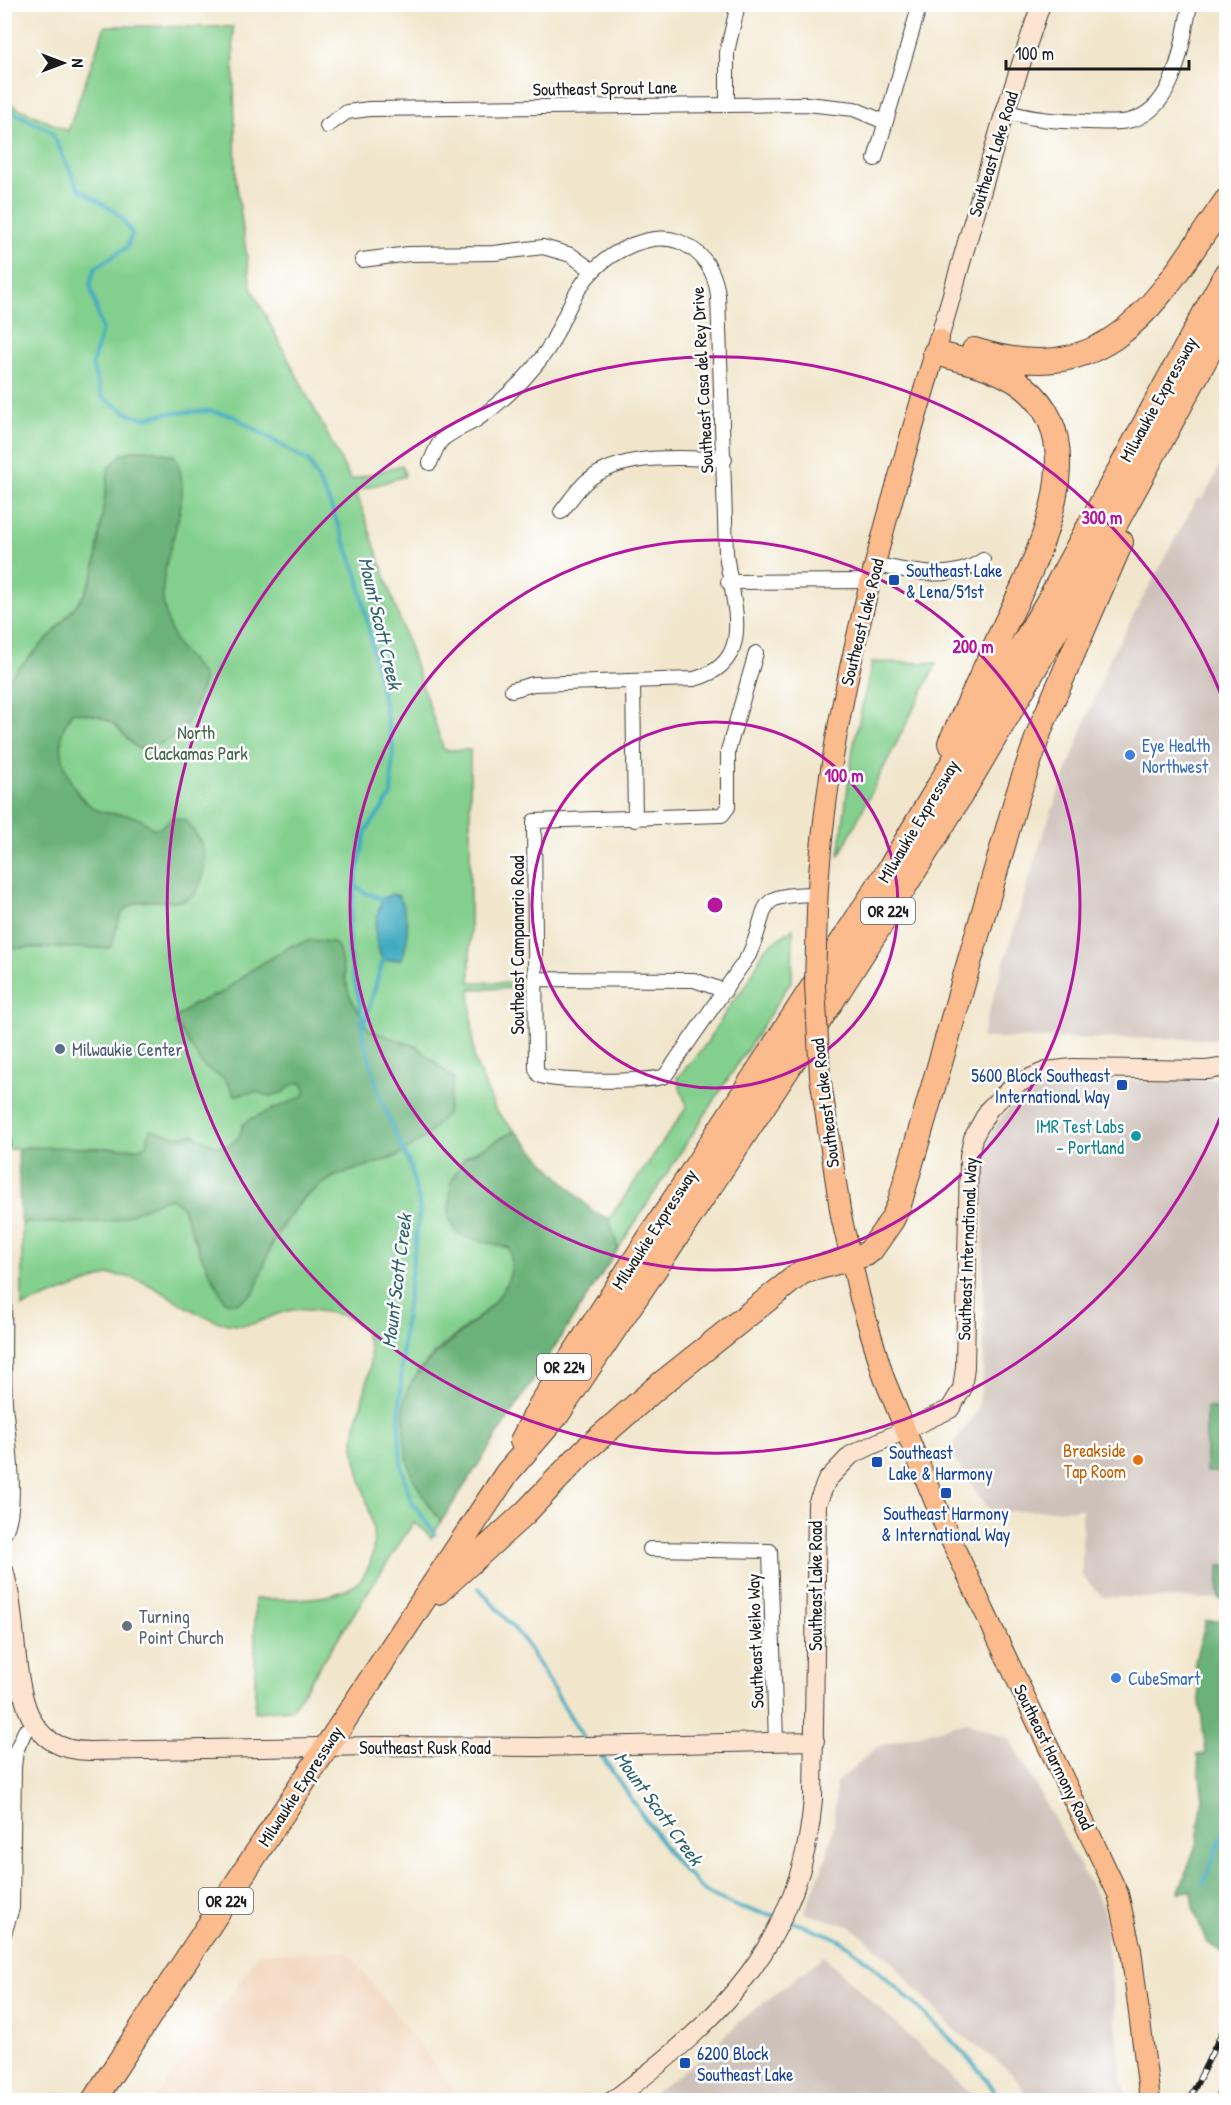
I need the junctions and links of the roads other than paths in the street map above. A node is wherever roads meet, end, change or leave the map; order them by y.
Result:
1 (738, 4) edge
2 (920, 4) edge
3 (1041, 4) edge
4 (1189, 10) dead end
5 (727, 104) junction
6 (1005, 111) junction
7 (885, 122) junction
8 (327, 126) dead end
9 (875, 159) dead end
10 (1227, 201) edge
11 (362, 260) dead end
12 (593, 271) junction
13 (1227, 274) edge
14 (1227, 321) edge
15 (937, 346) junction
16 (1181, 405) junction
17 (725, 459) junction
18 (430, 463) dead end
19 (561, 512) dead end
20 (983, 560) dead end
21 (874, 573) junction
22 (729, 582) junction
23 (756, 653) dead end
24 (633, 683) junction
25 (512, 690) dead end
26 (635, 820) junction
27 (892, 865) junction
28 (817, 902) junction
29 (536, 979) junction
30 (725, 991) junction
31 (1227, 1067) edge
32 (4, 1119) edge
33 (4, 1142) edge
34 (851, 1258) junction
35 (4, 1283) edge
36 (904, 1431) junction
37 (507, 1473) junction
38 (4, 1534) edge
39 (650, 1549) dead end
40 (4, 1570) edge
41 (412, 1616) junction
42 (25, 1731) junction
43 (815, 1741) junction
44 (776, 1743) junction
45 (325, 1747) junction
46 (4, 1934) edge
47 (1227, 2096) edge
48 (94, 2100) edge
49 (613, 2100) edge
50 (1150, 2100) edge
51 (1224, 2100) edge

1 - 5 street
2 - 7 street
3 - 6 street, Southeast Lake Road
4 - 6 street
5 - 7 street, Southeast Sprout Lane
5 - 8 street, Southeast Sprout Lane
6 - 15 street, Southeast Lake Road
7 - 9 street
10 - 15 highway
11 - 12 street
12 - 17 street, Southeast Casa del Rey Drive
12 - 18 street, Southeast Casa del Rey Drive
13 - 27 highway, Milwaukie Expressway / OR 224
14 - 16 highway, Milwaukie Expressway / OR 224
15 - 21 main road, Southeast Lake Road
15 - 27 highway
16 - 34 highway
16 - 37 highway, Milwaukie Expressway / OR 224
17 - 19 street
17 - 22 street, Southeast Casa del Rey Drive
20 - 21 street
21 - 22 street
21 - 28 main road, Southeast Lake Road
22 - 24 street, Southeast Casa del Rey Drive
23 - 26 street
24 - 25 street, Southeast Casa del Rey Drive
24 - 26 street
26 - 29 street, Southeast Campanario Road
27 - 37 highway, Milwaukie Expressway / OR 224
28 - 30 street
28 - 34 main road, Southeast Lake Road, bridge
29 - 30 street
29 - 30 street, Southeast Campanario Road
31 - 36 street, Southeast International Way
32 - 33 street
34 - 36 main road, Southeast Lake Road
34 - 41 highway
35 - 38 street
36 - 43 street, Southeast Lake Road
36 - 50 main road, Southeast Harmony Road
37 - 41 highway, Milwaukie Expressway / OR 224
39 - 44 street, Southeast Weiko Way
40 - 42 street
41 - 45 highway, Milwaukie Expressway / OR 224
42 - 45 street, Southeast Rusk Road
42 - 46 street
43 - 44 street, Southeast Rusk Road
43 - 49 street, Southeast Lake Road
44 - 45 street, Southeast Rusk Road
45 - 48 highway, Milwaukie Expressway / OR 224
47 - 51 street

